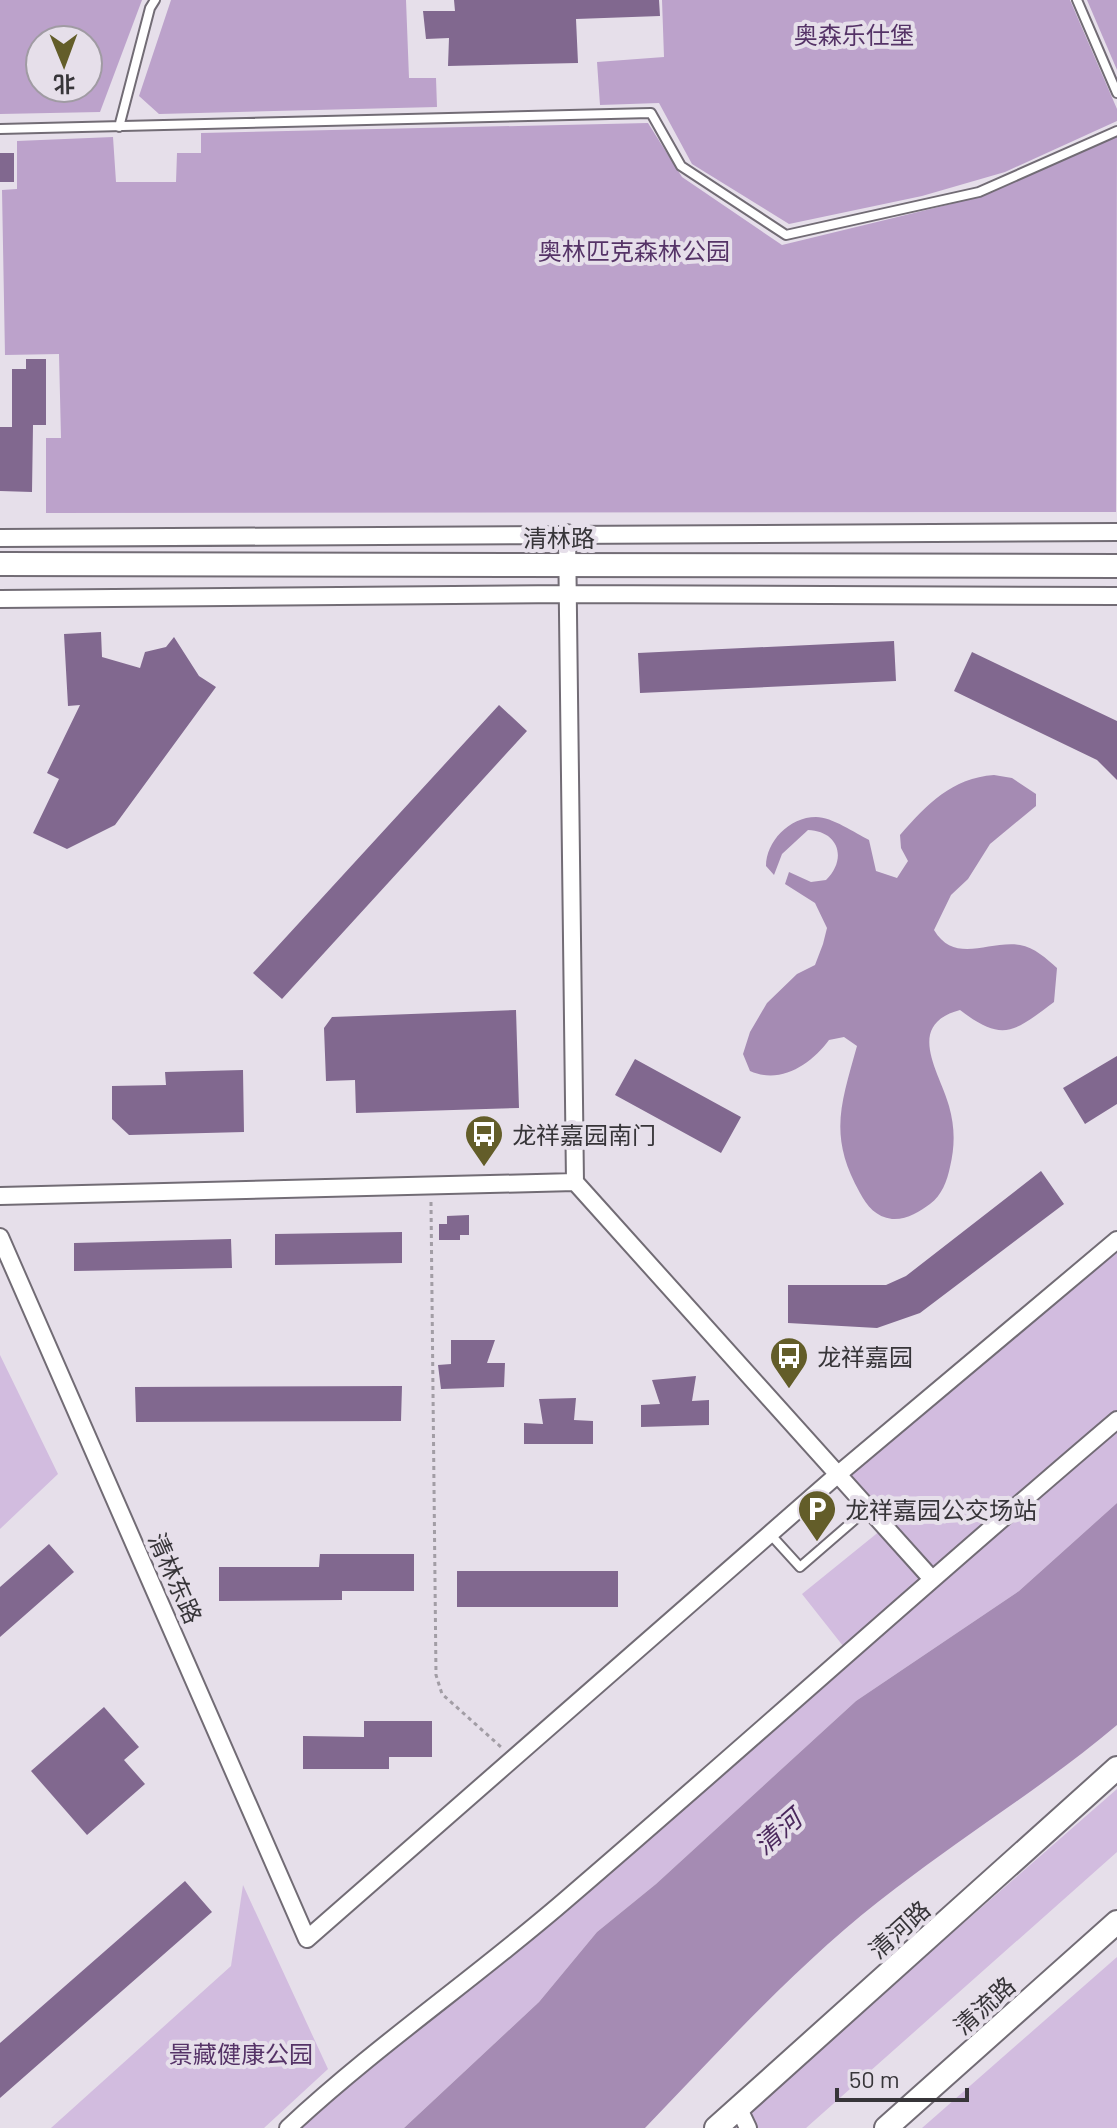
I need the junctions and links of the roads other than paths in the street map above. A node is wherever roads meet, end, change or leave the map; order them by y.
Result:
1 (155, 0) edge
2 (1077, 0) edge
3 (1117, 93) edge
4 (119, 127) junction
5 (0, 129) edge
6 (1117, 131) edge
7 (1117, 532) edge
8 (567, 533) junction
9 (0, 538) edge
10 (568, 563) junction
11 (0, 564) edge
12 (1117, 566) edge
13 (568, 594) junction
14 (1117, 596) edge
15 (0, 599) edge
16 (575, 1182) junction
17 (0, 1196) edge
18 (0, 1237) edge
19 (1117, 1240) edge
20 (1117, 1420) edge
21 (836, 1476) junction
22 (867, 1509) junction
23 (770, 1534) junction
24 (931, 1578) junction
25 (1117, 1768) edge
26 (1117, 1922) edge
27 (743, 2118) edge
28 (288, 2128) edge
29 (716, 2128) edge
30 (886, 2128) edge

1 - 4 lane
2 - 3 lane
4 - 5 lane
4 - 6 lane
7 - 8 street
8 - 9 street
8 - 10 street
10 - 11 street, 清林路
10 - 12 street, 清林路
10 - 13 street
13 - 14 street
13 - 15 street
13 - 16 street
16 - 17 street
16 - 21 street
18 - 23 street, 清林东路
19 - 21 street
20 - 24 street
21 - 22 street
21 - 23 street
22 - 23 lane
22 - 24 street
24 - 28 street
25 - 27 street, 清河路
26 - 30 street, 清流路
27 - 29 street, 清河路

